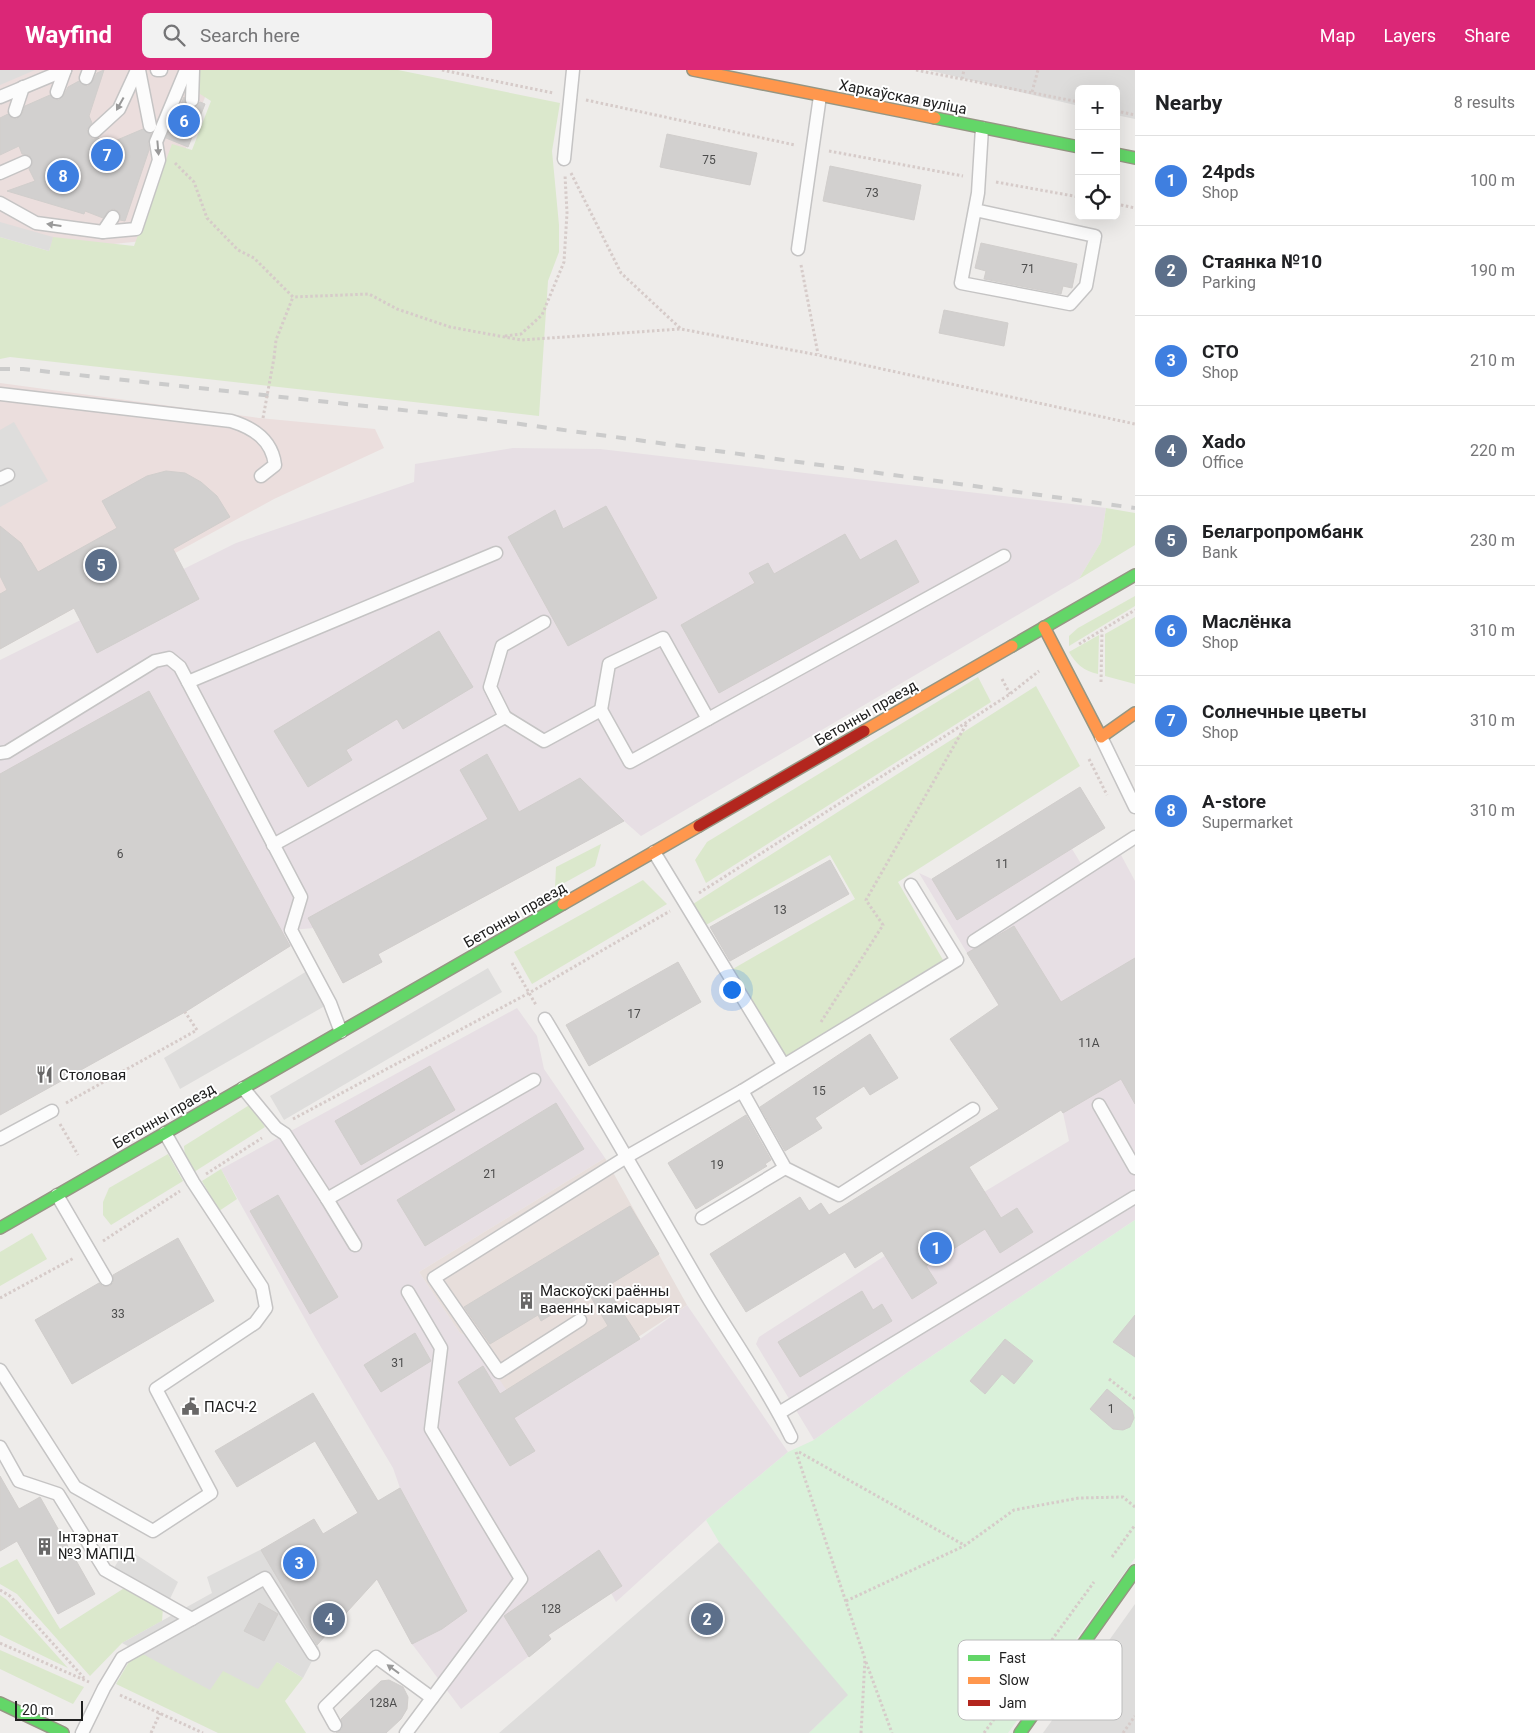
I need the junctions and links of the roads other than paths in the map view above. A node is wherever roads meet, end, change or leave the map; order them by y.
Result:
1 (65, 70) edge
2 (138, 70) edge
3 (157, 70) edge
4 (161, 70) edge
5 (186, 70) edge
6 (193, 70) edge
7 (573, 70) edge
8 (693, 70) edge
9 (23, 87) junction
10 (57, 92) dead end
11 (0, 96) edge
12 (820, 96) junction
13 (192, 100) dead end
14 (15, 111) dead end
15 (150, 126) dead end
16 (982, 128) junction
17 (95, 131) dead end
18 (1075, 146) edge
19 (1120, 155) edge
20 (1135, 158) edge
21 (564, 159) road end
22 (25, 162) dead end
23 (0, 173) edge
24 (0, 203) edge
25 (975, 210) junction
26 (113, 217) dead end
27 (103, 232) junction
28 (798, 249) road end
29 (0, 394) edge
30 (261, 476) dead end
31 (496, 552) dead end
32 (1004, 556) dead end
33 (1135, 575) edge
34 (544, 622) dead end
35 (1044, 627) junction
36 (188, 682) junction
37 (601, 710) junction
38 (1135, 713) edge
39 (505, 717) junction
40 (708, 719) junction
41 (1101, 737) junction
42 (0, 753) edge
43 (1135, 807) edge
44 (1135, 837) edge
45 (273, 845) junction
46 (654, 852) junction
47 (911, 885) dead end
48 (974, 941) dead end
49 (544, 1019) road end
50 (341, 1032) junction
51 (783, 1064) junction
52 (534, 1080) dead end
53 (243, 1088) junction
54 (742, 1091) junction
55 (1098, 1105) dead end
56 (973, 1109) dead end
57 (52, 1111) road end
58 (165, 1133) junction
59 (0, 1139) edge
60 (628, 1156) junction
61 (785, 1168) junction
62 (1135, 1168) edge
63 (57, 1195) junction
64 (1135, 1197) edge
65 (327, 1199) junction
66 (702, 1218) dead end
67 (0, 1228) edge
68 (355, 1244) dead end
69 (106, 1279) dead end
70 (408, 1292) dead end
71 (580, 1320) dead end
72 (0, 1370) edge
73 (780, 1413) junction
74 (791, 1437) dead end
75 (0, 1448) edge
76 (1135, 1571) edge
77 (192, 1619) junction
78 (1086, 1640) edge
79 (313, 1654) dead end
80 (432, 1698) junction
81 (0, 1703) edge
82 (1029, 1720) edge
83 (335, 1725) dead end
84 (412, 1730) edge
85 (63, 1733) edge
86 (82, 1733) edge
87 (1020, 1733) edge

1 - 9 lane
1 - 10 lane
2 - 15 lane
2 -> 17 lane
3 - 4 lane
5 -> 27 lane
6 - 13 lane
7 - 21 lane
8 - 12 street, Харкаўская вуліца
9 - 11 lane
9 - 14 lane
12 - 16 street, Харкаўская вуліца
12 - 28 lane
16 - 18 street, Харкаўская вуліца
16 - 25 lane
19 - 20 street
22 - 23 lane
27 -> 24 lane
25 - 25 lane
26 - 27 lane
29 - 30 lane
31 - 36 lane
32 - 40 lane
33 - 35 street, Бетонны праезд
34 - 39 lane
35 - 41 street
35 - 46 street, Бетонны праезд
36 - 42 lane
36 - 45 lane
37 - 39 lane
37 - 40 lane
37 - 40 lane
38 - 41 street
39 - 45 lane
41 - 43 lane
44 - 48 lane
45 - 50 lane
46 - 50 street, Бетонны праезд
46 - 51 lane
47 - 51 lane
49 - 60 lane
50 - 53 street, Бетонны праезд
51 - 54 lane
52 - 65 lane
53 - 58 street, Бетонны праезд
53 - 65 lane
54 - 60 lane
54 - 61 lane
55 - 62 lane
56 - 61 lane
57 - 59 lane
58 - 63 street, Бетонны праезд
58 - 72 lane
60 - 71 lane
60 - 73 lane
61 - 66 lane
63 - 67 street, Бетонны праезд
63 - 69 lane
64 - 73 lane
65 - 68 lane
70 - 80 lane
73 - 74 lane
75 - 77 lane
76 - 78 street
77 - 79 lane
77 - 86 lane
80 -> 83 lane
80 - 84 lane
81 - 85 street
82 - 87 street

